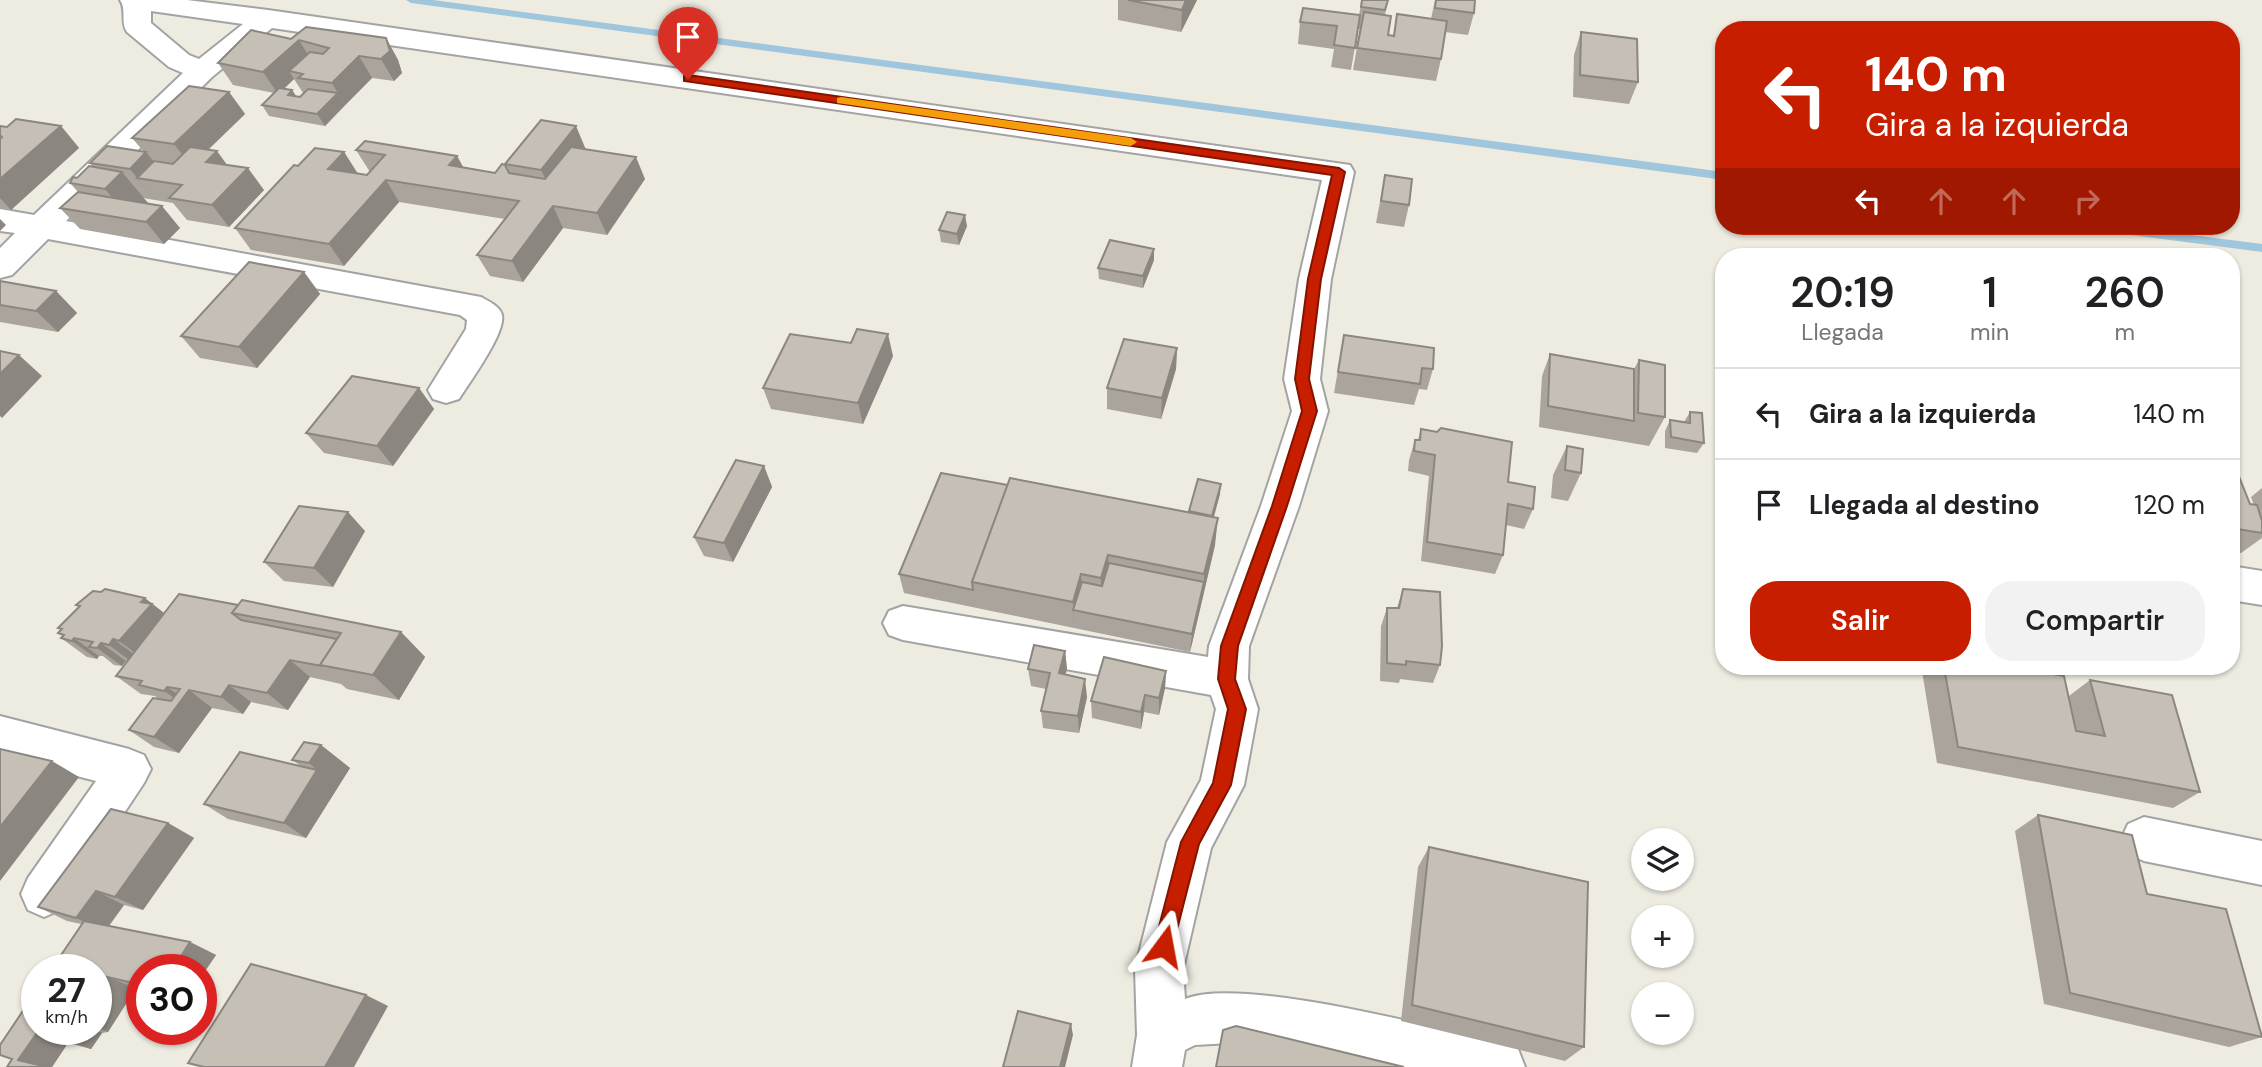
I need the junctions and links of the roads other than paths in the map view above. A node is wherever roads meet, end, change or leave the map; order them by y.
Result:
1 (135, 0) edge
2 (268, 18) junction
3 (202, 71) junction
4 (0, 220) edge
5 (42, 227) junction
6 (0, 267) edge
7 (446, 390) dead end
8 (2240, 584) edge
9 (2262, 588) edge
10 (903, 622) dead end
11 (1227, 679) junction
12 (0, 736) edge
13 (2144, 839) dead end
14 (2262, 863) edge
15 (44, 894) edge
16 (1160, 1051) edge
17 (1500, 1067) edge

1 - 2 street
1 - 3 street
2 - 3 street
2 - 11 street
3 - 5 street
4 - 5 street
5 - 6 street
5 - 7 street
8 - 9 street
10 - 11 street
11 - 16 street
12 - 15 street
13 - 14 street
16 - 17 street

